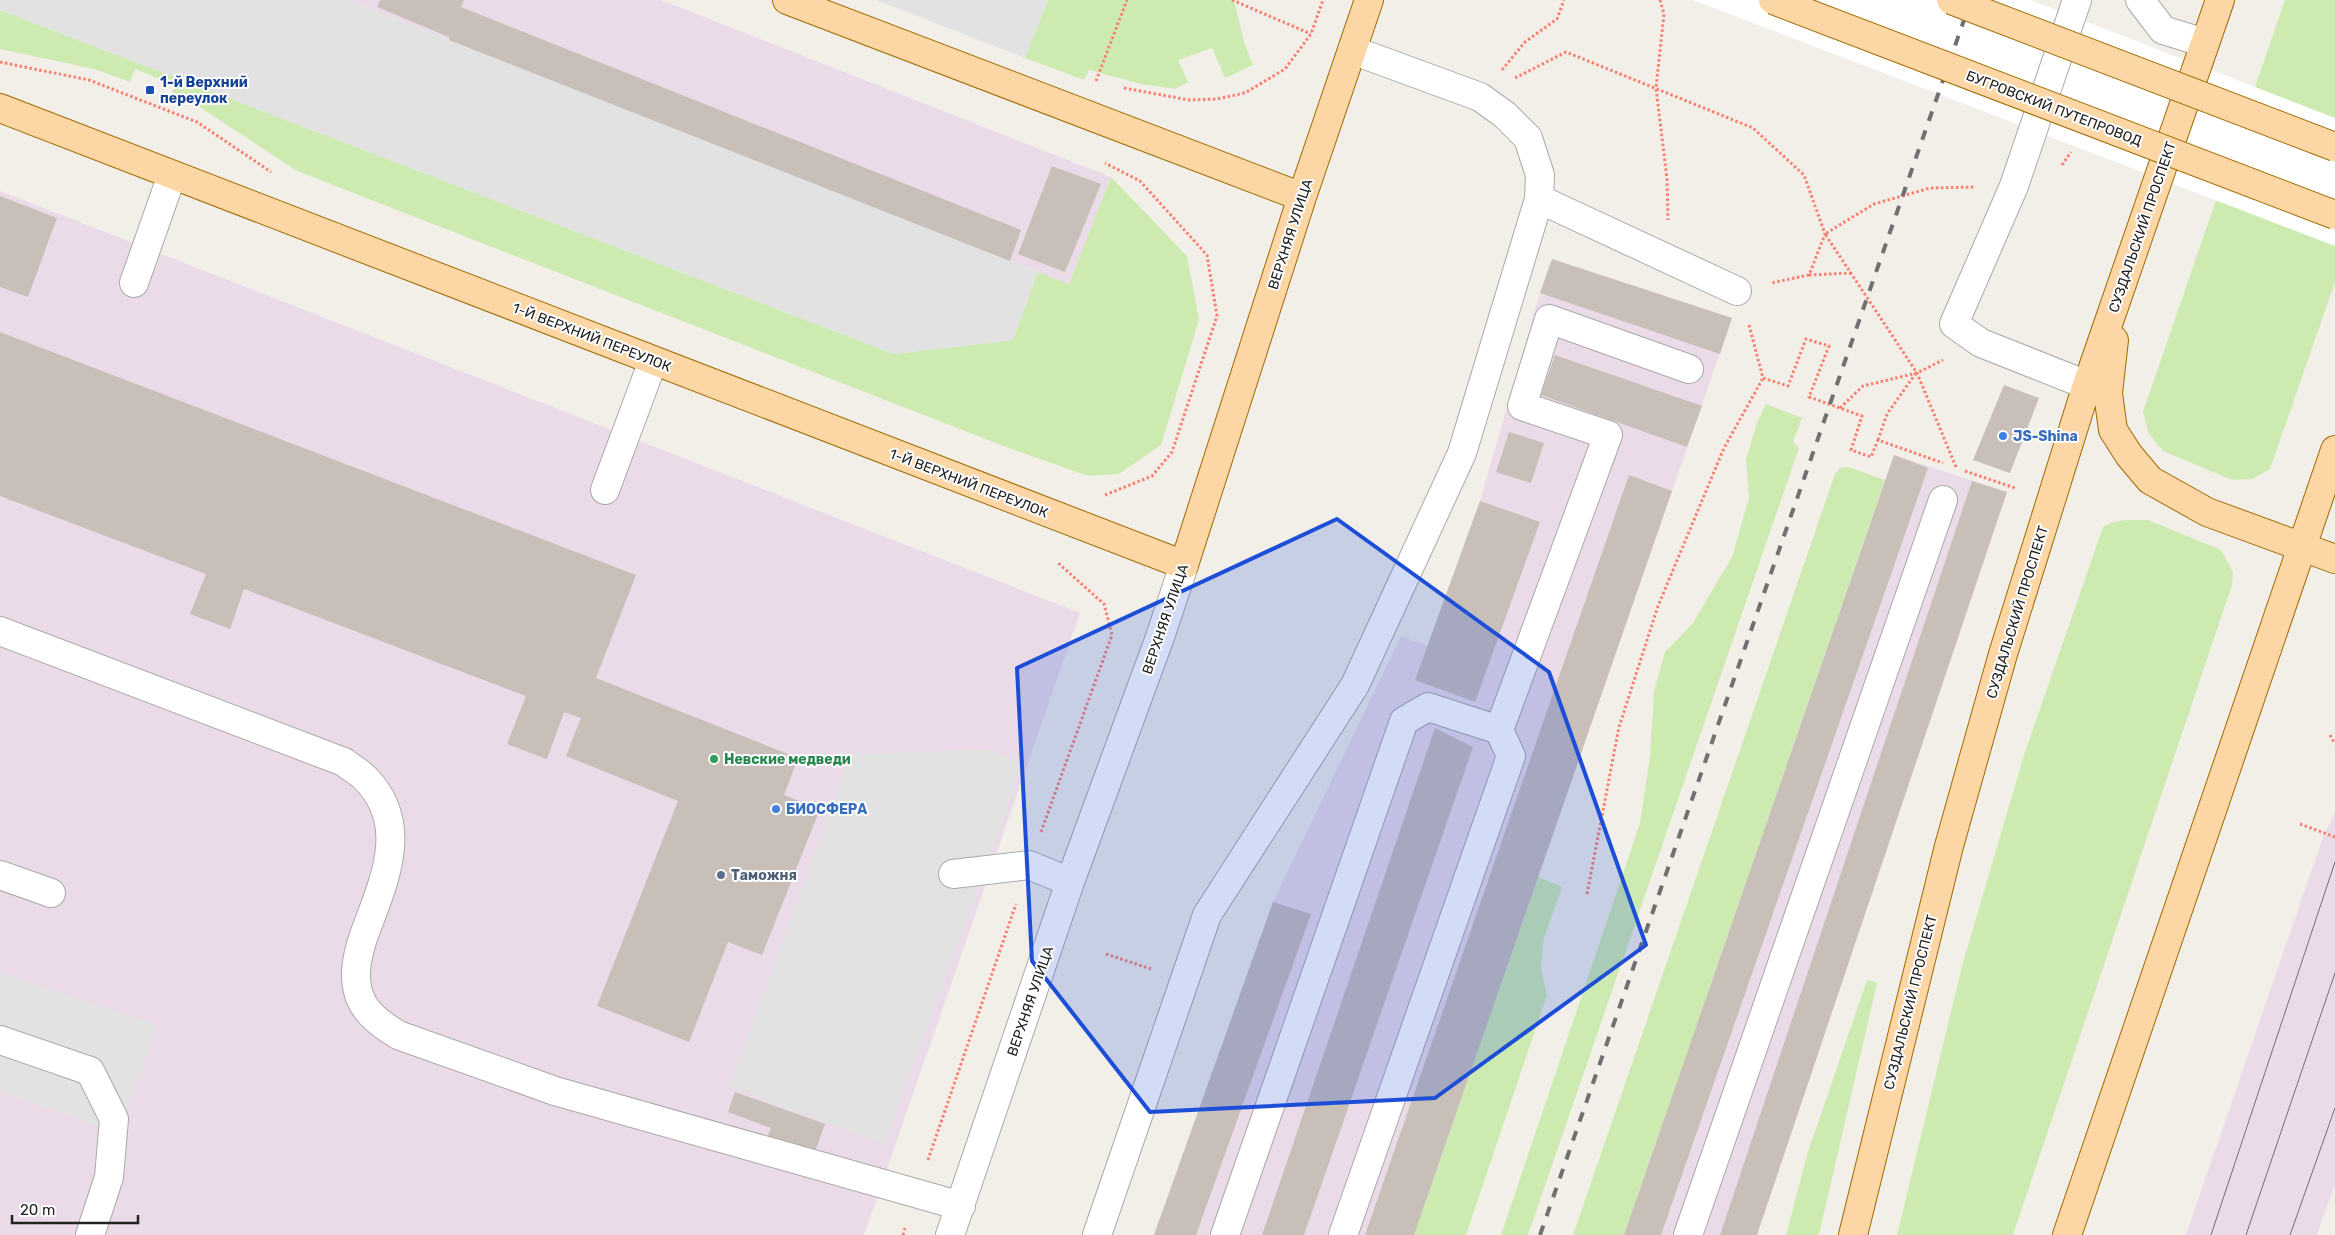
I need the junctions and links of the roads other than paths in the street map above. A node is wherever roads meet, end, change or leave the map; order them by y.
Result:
1 (787, 0) edge
2 (1369, 0) edge
3 (1773, 0) edge
4 (1951, 0) edge
5 (2077, 0) edge
6 (2140, 0) edge
7 (2220, 0) edge
8 (2205, 43) junction
9 (1352, 50) junction
10 (0, 108) edge
11 (2335, 147) edge
12 (172, 175) junction
13 (1302, 197) junction
14 (1539, 199) junction
15 (2335, 215) edge
16 (134, 283) dead end
17 (1737, 291) road end
18 (2120, 294) junction
19 (652, 361) junction
20 (1689, 369) dead end
21 (2086, 385) junction
22 (2335, 450) edge
23 (605, 490) dead end
24 (1943, 500) dead end
25 (2302, 547) junction
26 (2335, 559) edge
27 (1184, 564) junction
28 (0, 631) edge
29 (1499, 730) junction
30 (953, 874) dead end
31 (0, 875) edge
32 (1070, 882) junction
33 (51, 893) dead end
34 (0, 1040) edge
35 (960, 1206) junction
36 (90, 1235) edge
37 (950, 1235) edge
38 (1097, 1235) edge
39 (1225, 1235) edge
40 (1343, 1235) edge
41 (1688, 1235) edge
42 (1854, 1235) edge
43 (2067, 1235) edge

1 - 13 main road
2 - 9 main road, ВЕРХНЯЯ УЛИЦА
3 - 15 main road, БУГРОВСКИЙ ПУТЕПРОВОД, bridge
4 - 11 main road, bridge
5 - 21 street
6 - 8 street
7 - 8 main road, СУЗДАЛЬСКИЙ ПРОСПЕКТ
8 - 18 main road, СУЗДАЛЬСКИЙ ПРОСПЕКТ
9 - 13 main road, ВЕРХНЯЯ УЛИЦА
9 - 14 street
10 - 12 main road, 1-Й ВЕРХНИЙ ПЕРЕУЛОК
12 - 16 street
12 - 19 main road, 1-Й ВЕРХНИЙ ПЕРЕУЛОК
13 - 27 main road, ВЕРХНЯЯ УЛИЦА
14 - 17 street
14 - 38 street
18 - 21 main road, СУЗДАЛЬСКИЙ ПРОСПЕКТ
18 - 25 main road
19 - 23 street
19 - 27 main road, 1-Й ВЕРХНИЙ ПЕРЕУЛОК
20 - 29 street
21 - 42 main road, СУЗДАЛЬСКИЙ ПРОСПЕКТ
22 - 25 main road
24 - 41 street
25 - 26 main road
25 - 43 main road
27 - 32 street, ВЕРХНЯЯ УЛИЦА
28 - 35 street
29 - 39 street
29 - 40 street
30 - 32 street
31 - 33 street
32 - 35 street, ВЕРХНЯЯ УЛИЦА
34 - 36 street
35 - 37 street, ВЕРХНЯЯ УЛИЦА

